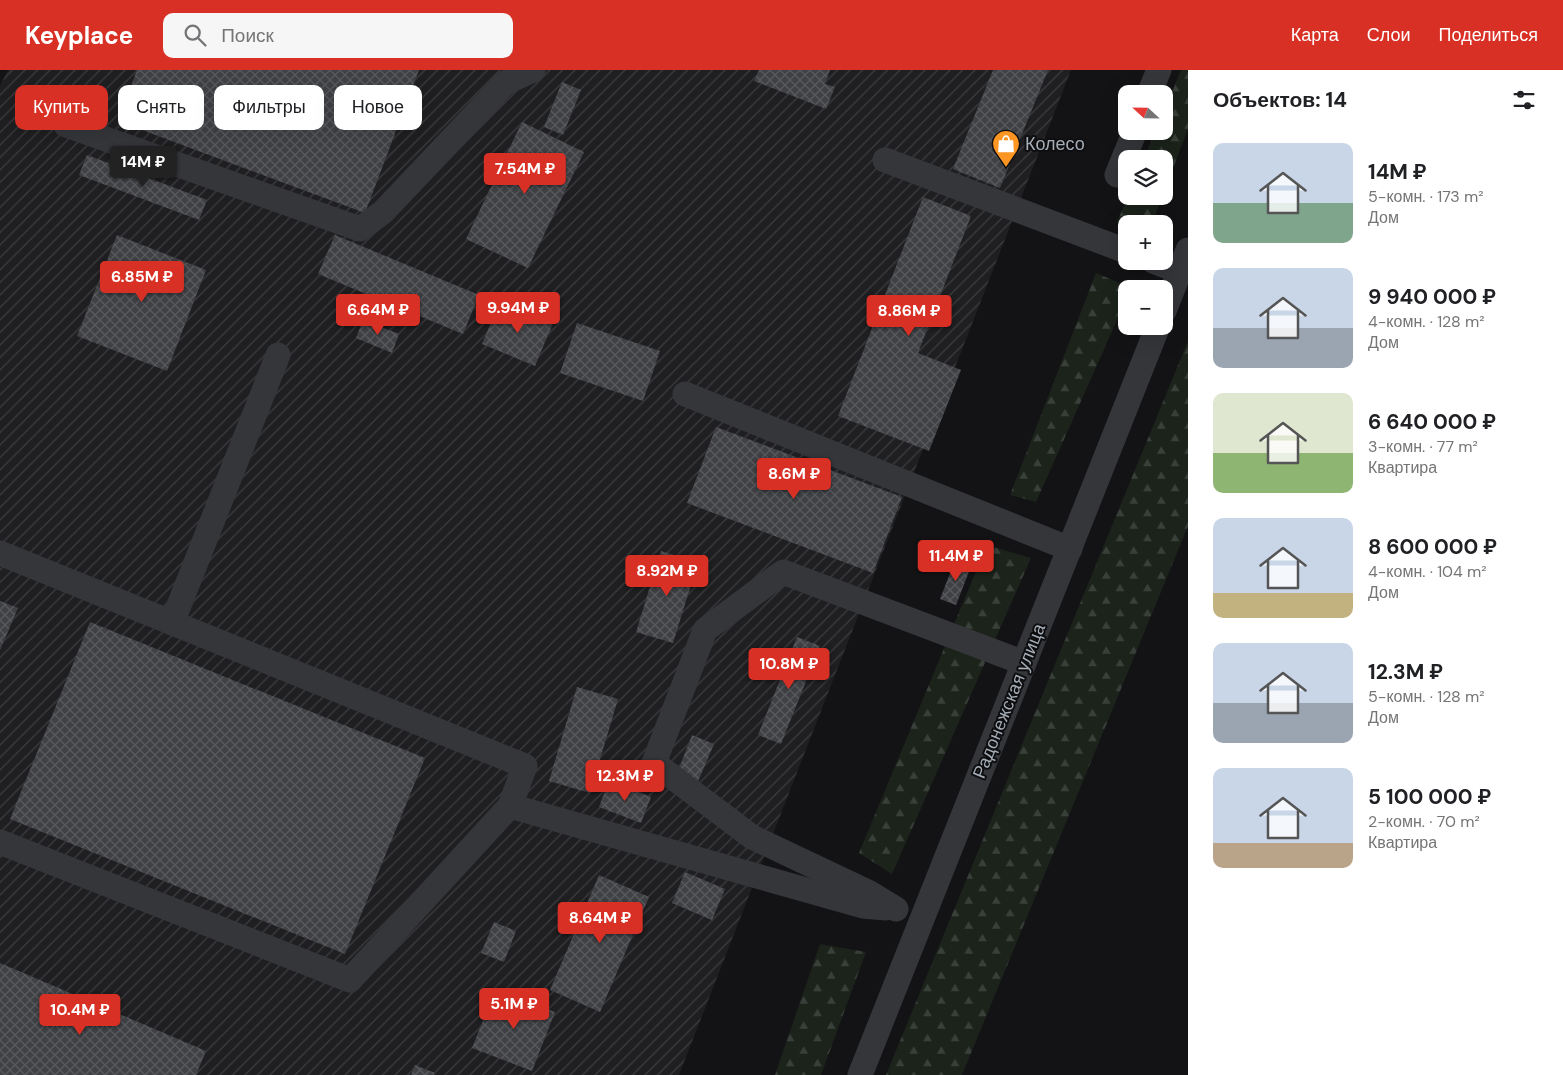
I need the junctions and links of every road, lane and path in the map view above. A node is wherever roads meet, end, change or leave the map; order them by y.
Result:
1 (533, 70) edge
2 (1159, 70) edge
3 (1153, 85) edge
4 (80, 130) edge
5 (1131, 140) edge
6 (885, 160) dead end
7 (1117, 175) dead end
8 (1118, 248) edge
9 (1184, 260) edge
10 (1173, 288) edge
11 (1154, 335) edge
12 (278, 356) dead end
13 (685, 394) dead end
14 (1070, 549) junction
15 (0, 552) edge
16 (172, 623) junction
17 (1024, 663) junction
18 (510, 806) junction
19 (0, 842) edge
20 (896, 909) junction
21 (923, 916) junction
22 (860, 1075) edge

1 - 4 street
2 - 3 street
5 - 7 street
6 - 8 street
9 - 10 street
11 - 14 street, Радонежская улица
12 - 16 street
13 - 14 street
14 - 17 street, Радонежская улица
15 - 16 street
16 - 18 street
17 - 20 street
17 - 21 street, Радонежская улица
18 - 19 street
18 - 20 street
20 - 21 street
21 - 22 street, Радонежская улица

